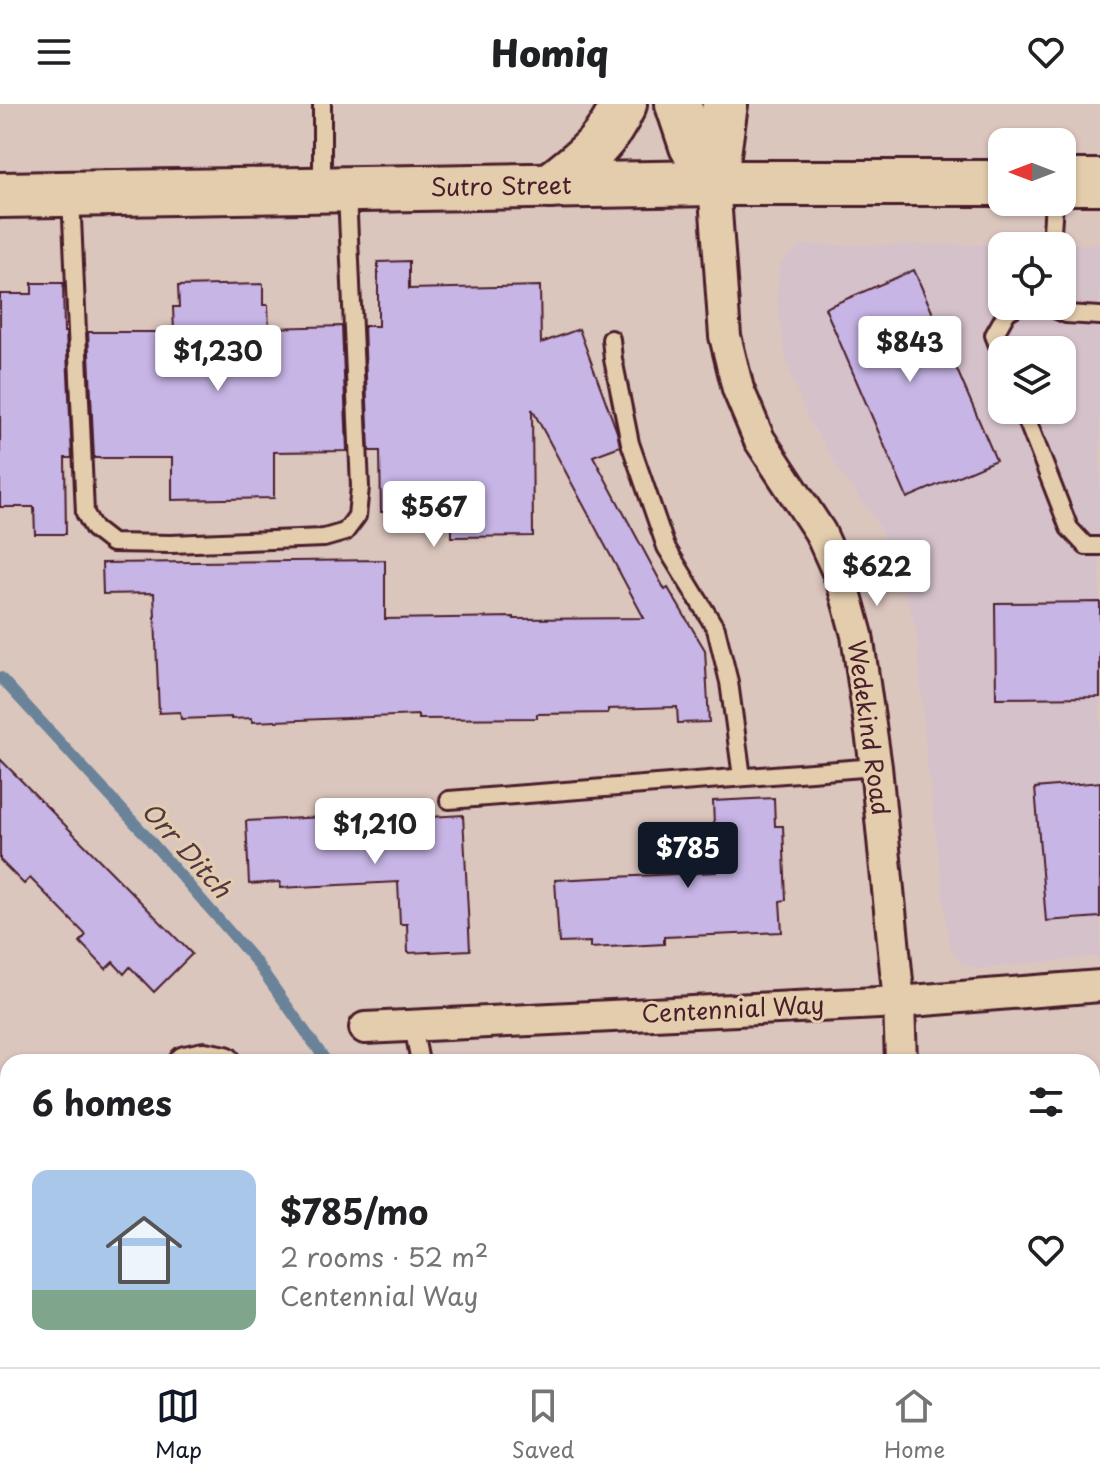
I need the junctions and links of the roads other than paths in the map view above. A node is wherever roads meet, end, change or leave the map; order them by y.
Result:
1 (322, 104) edge
2 (624, 104) edge
3 (678, 104) edge
4 (725, 104) edge
5 (1076, 182) edge
6 (1100, 182) edge
7 (714, 183) junction
8 (988, 183) edge
9 (550, 186) junction
10 (335, 190) junction
11 (71, 194) junction
12 (0, 195) edge
13 (1076, 315) edge
14 (1100, 316) edge
15 (611, 339) dead end
16 (1028, 424) edge
17 (1100, 546) edge
18 (876, 767) junction
19 (742, 777) junction
20 (449, 800) dead end
21 (1100, 986) edge
22 (899, 1002) junction
23 (413, 1026) junction
24 (365, 1028) dead end
25 (418, 1054) edge
26 (901, 1054) edge

1 - 10 lane
2 - 9 main road
3 - 7 main road, Wedekind Road
4 - 7 main road, Wedekind Road
5 - 6 main road
7 - 8 main road, Sutro Street
7 - 9 main road, Sutro Street
7 - 18 street, Wedekind Road
9 - 10 main road, Sutro Street
10 - 11 main road, Sutro Street
10 - 11 lane
11 - 12 main road, Sutro Street
13 - 14 lane
15 - 19 lane
16 - 17 lane
18 - 19 lane
18 - 22 street, Wedekind Road
19 - 20 lane
21 - 22 street, Centennial Way
22 - 23 street, Centennial Way
22 - 26 street, Wedekind Road
23 - 24 street, Centennial Way
23 - 25 lane

